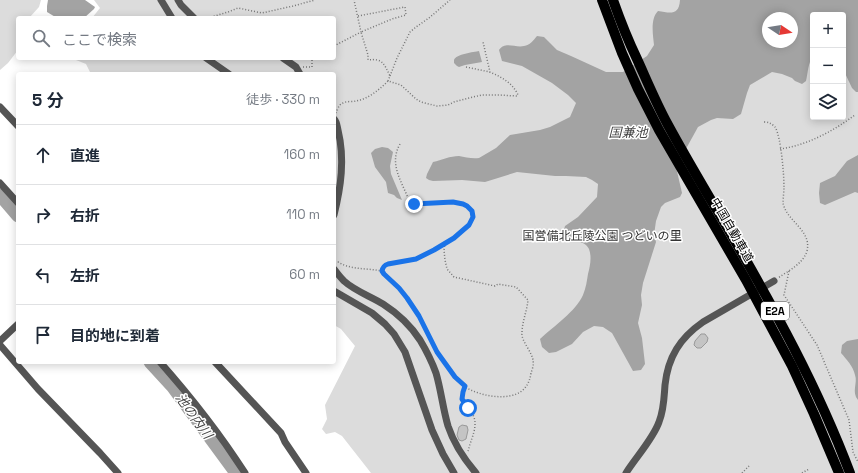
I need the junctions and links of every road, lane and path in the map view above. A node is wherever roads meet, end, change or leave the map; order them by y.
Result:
1 (161, 0) edge
2 (178, 0) edge
3 (315, 0) edge
4 (354, 0) edge
5 (450, 0) edge
6 (602, 0) edge
7 (613, 0) edge
8 (171, 16) edge
9 (192, 16) edge
10 (215, 16) edge
11 (358, 16) junction
12 (361, 32) junction
13 (483, 42) dead end
14 (336, 45) edge
15 (209, 60) edge
16 (286, 60) edge
17 (312, 60) edge
18 (466, 67) dead end
19 (226, 72) edge
20 (299, 72) edge
21 (490, 72) junction
22 (390, 76) junction
23 (388, 81) junction
24 (0, 107) edge
25 (336, 114) edge
26 (855, 115) dead end
27 (336, 121) edge
28 (764, 122) dead end
29 (16, 124) edge
30 (400, 144) dead end
31 (780, 149) junction
32 (681, 159) junction
33 (0, 183) edge
34 (16, 201) edge
35 (336, 206) edge
36 (445, 243) junction
37 (336, 263) edge
38 (336, 271) edge
39 (382, 271) junction
40 (789, 271) junction
41 (774, 281) joint
42 (336, 292) edge
43 (16, 326) edge
44 (0, 341) edge
45 (0, 345) edge
46 (16, 364) edge
47 (16, 364) edge
48 (162, 364) edge
49 (218, 364) edge
50 (465, 386) junction
51 (466, 461) junction
52 (858, 462) edge
53 (750, 466) dead end
54 (809, 469) dead end
55 (118, 473) edge
56 (245, 473) edge
57 (306, 473) edge
58 (454, 473) edge
59 (476, 473) edge
60 (626, 473) edge
61 (742, 473) edge
62 (802, 473) edge
63 (838, 473) edge
64 (850, 473) edge

1 - 8 street
2 - 9 street
3 - 10 path
4 - 11 path
5 - 22 path
6 - 32 highway, 中国自動車道 / E2A
7 - 32 highway, 中国自動車道 / E2A
11 - 12 path
11 - 12 path
12 - 14 path
12 - 22 path
13 - 21 path
15 - 19 street
16 - 20 street
17 - 20 path
18 - 21 path
21 - 23 path
22 - 23 path
23 - 25 path
24 - 29 street
26 - 31 path
27 - 35 street
28 - 31 path
30 - 36 path
31 - 40 path
32 - 63 highway, 中国自動車道 / E2A
32 - 64 highway, 中国自動車道 / E2A
33 - 34 street
36 - 39 path
36 - 50 path
37 - 39 path
38 - 51 street
39 - 50 path
40 - 41 path
40 - 52 path
41 - 60 street
42 - 58 street
43 - 44 street
45 - 46 street
47 - 55 street
48 - 56 street
49 - 57 street
50 - 51 path
51 - 59 street
53 - 61 path
54 - 62 path

